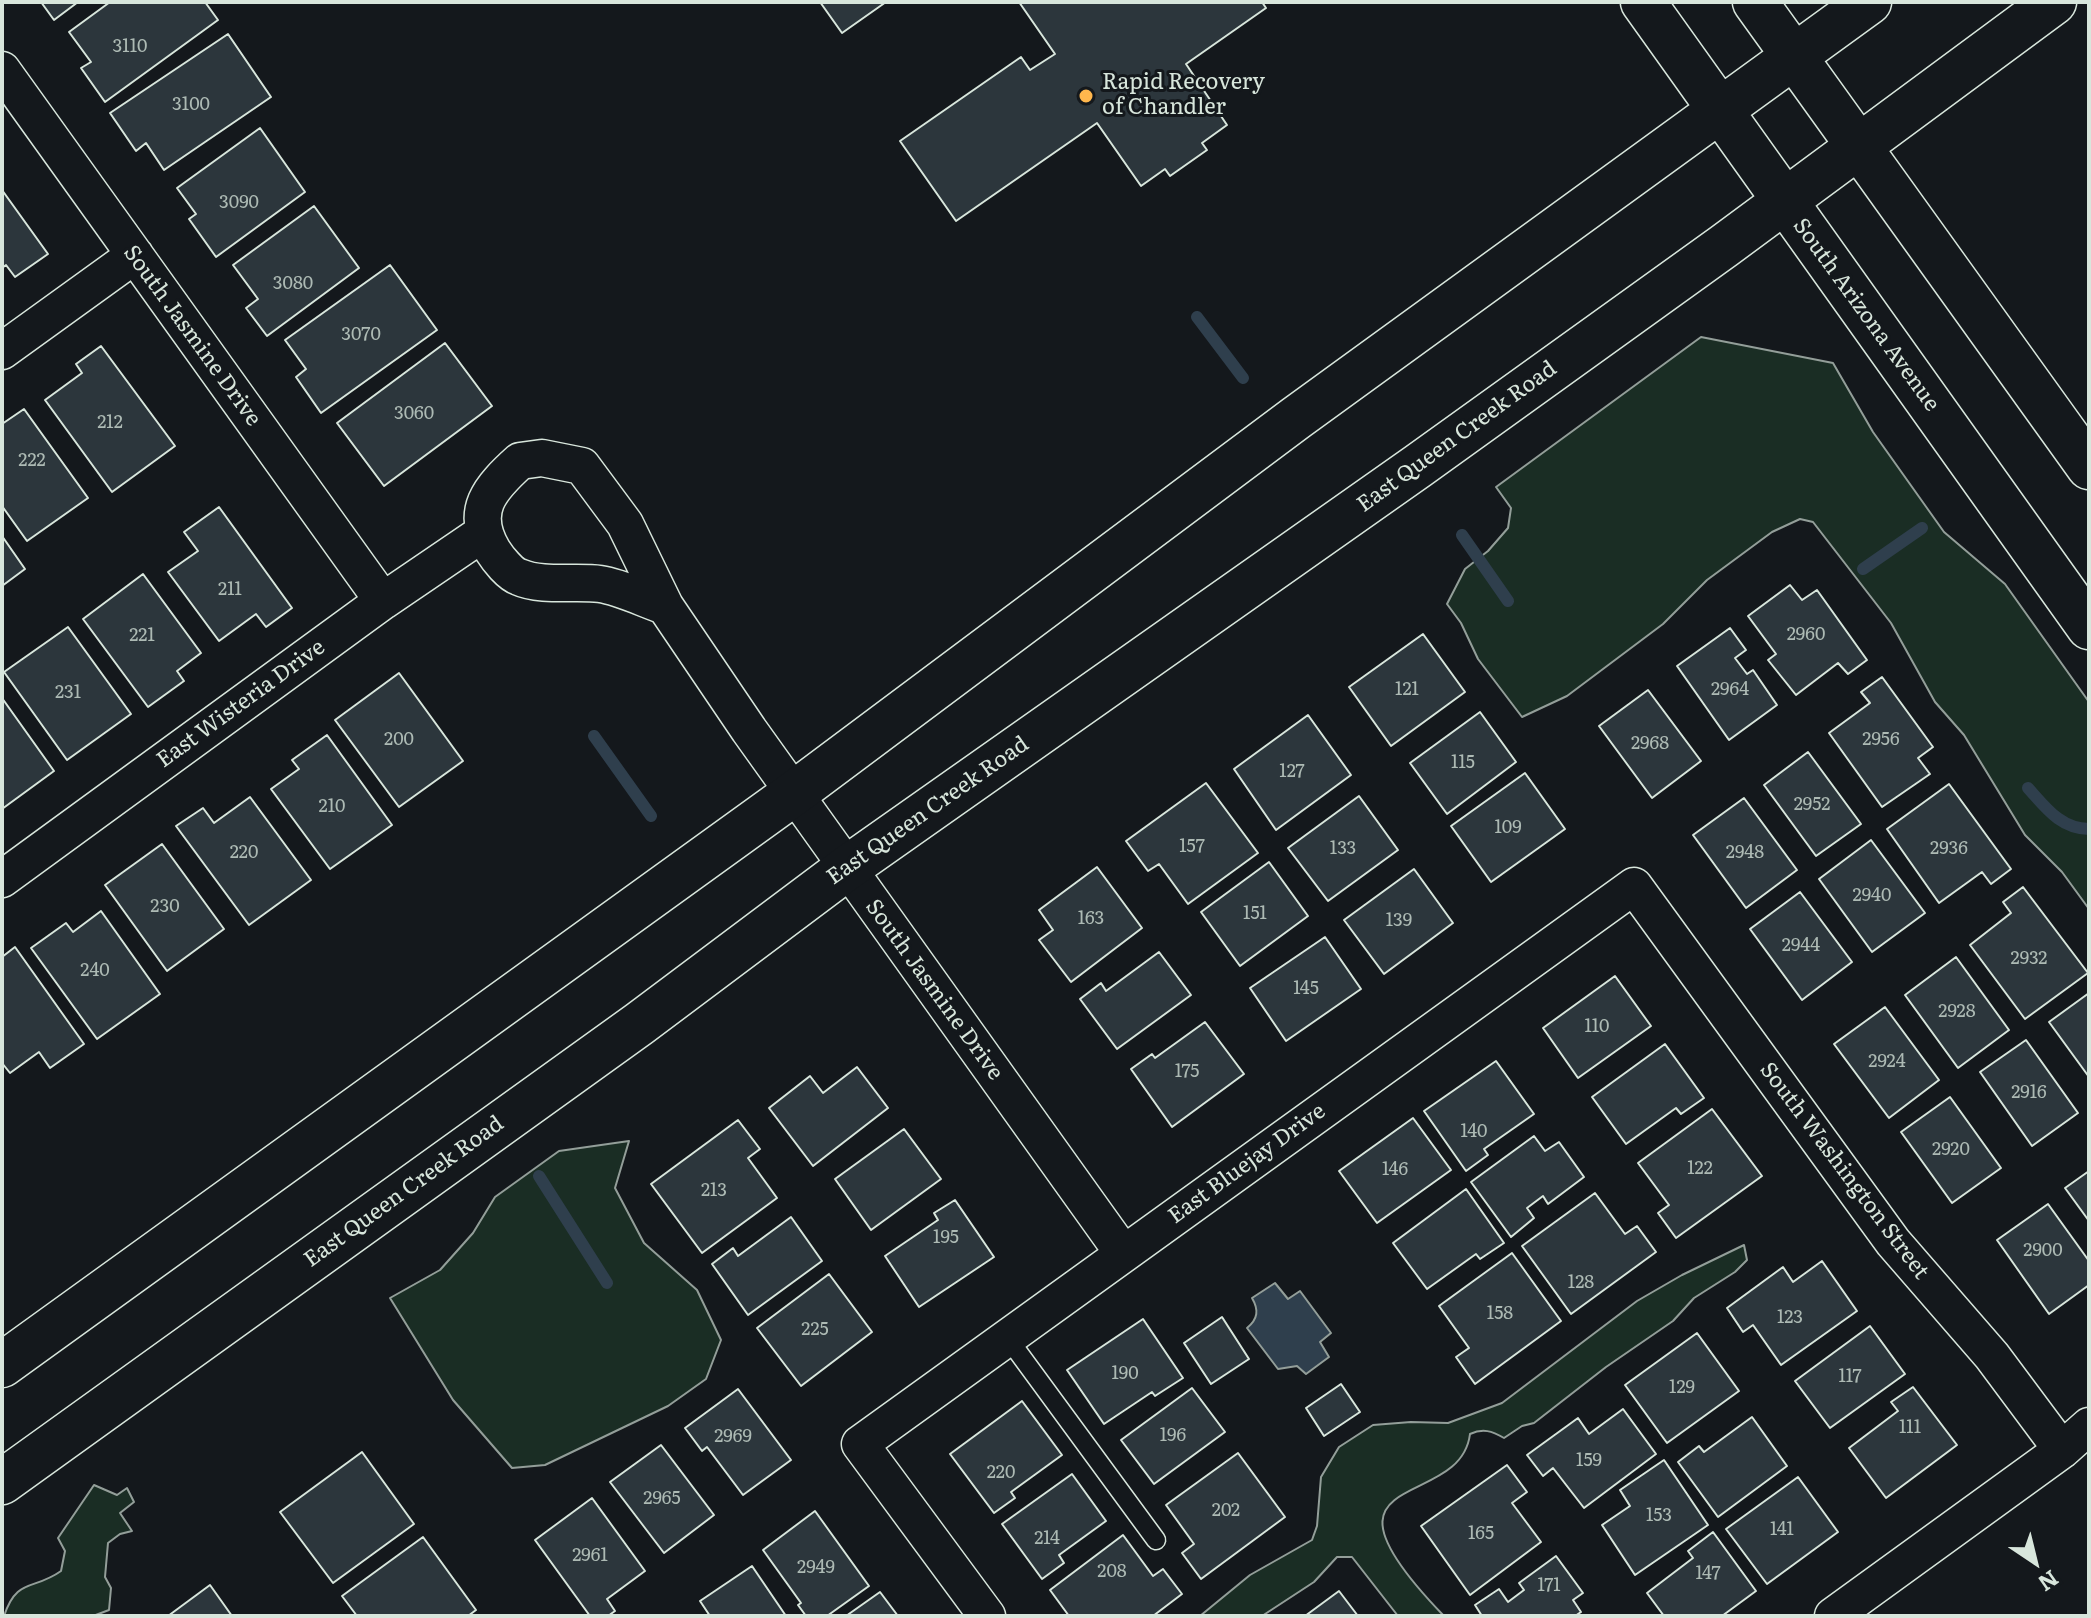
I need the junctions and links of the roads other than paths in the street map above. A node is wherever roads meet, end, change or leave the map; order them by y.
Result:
1 (1643, 2) edge
2 (1755, 2) edge
3 (1869, 2) edge
4 (2054, 2) edge
5 (1794, 55) junction
6 (2, 70) edge
7 (1720, 110) junction
8 (1860, 147) junction
9 (1785, 202) junction
10 (135, 255) junction
11 (2, 351) edge
12 (2089, 467) edge
13 (483, 533) junction
14 (383, 601) junction
15 (665, 606) junction
16 (2089, 627) edge
17 (793, 794) junction
18 (847, 868) junction
19 (2, 879) edge
20 (1634, 886) joint
21 (1123, 1253) junction
22 (1007, 1337) junction
23 (2, 1365) edge
24 (2089, 1426) edge
25 (2062, 1450) junction
26 (2, 1482) edge
27 (1156, 1540) dead end
28 (987, 1616) edge
29 (1833, 1616) edge

1 - 7 main road, South Arizona Avenue
2 - 5 main road
3 - 5 main road
4 - 8 main road, East Queen Creek Road
5 - 7 main road
5 - 8 main road
6 - 10 street, South Jasmine Drive
7 - 9 main road, South Arizona Avenue
7 - 17 main road
8 - 9 main road, East Queen Creek Road
8 - 12 main road
9 - 16 main road, South Arizona Avenue
9 - 18 main road, East Queen Creek Road
10 - 11 street
10 - 14 street, South Jasmine Drive
13 - 14 street, East Wisteria Drive
13 - 15 street
13 - 15 street, South Jasmine Drive
14 - 19 street, East Wisteria Drive
15 - 17 street, South Jasmine Drive
17 - 18 street, South Jasmine Drive
17 - 23 main road
18 - 21 street, South Jasmine Drive
18 - 26 main road, East Queen Creek Road
20 - 21 street, East Bluejay Drive
20 - 25 street, South Washington Street
21 - 22 street, East Bluejay Drive
22 - 27 lane
22 - 28 street, East Bluejay Drive
24 - 25 street
25 - 29 street

